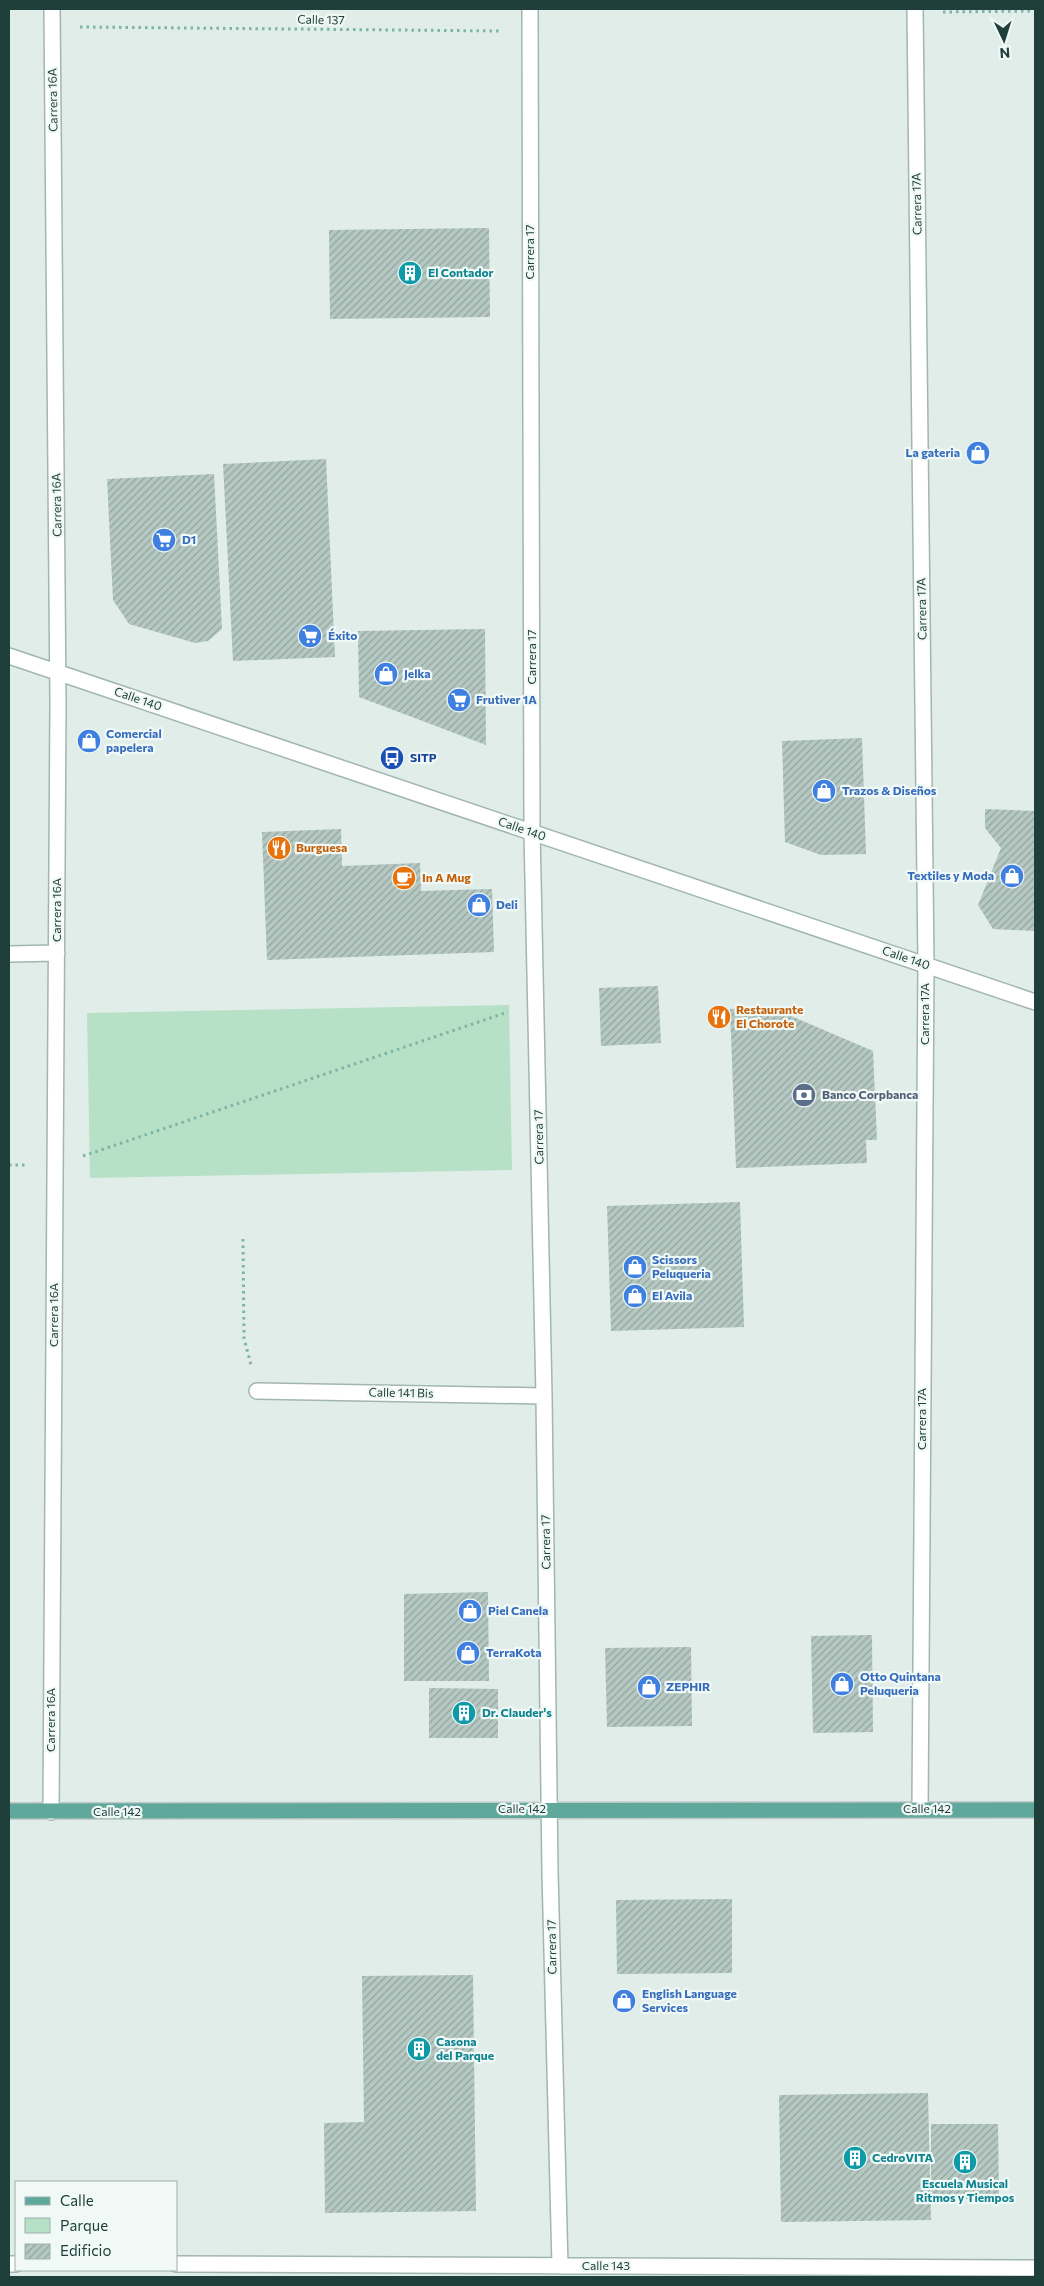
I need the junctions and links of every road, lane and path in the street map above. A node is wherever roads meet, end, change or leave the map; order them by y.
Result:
1 (52, 9) edge
2 (530, 9) edge
3 (915, 11) edge
4 (1035, 11) edge
5 (52, 26) junction
6 (530, 31) junction
7 (9, 656) edge
8 (58, 672) junction
9 (532, 832) junction
10 (57, 953) junction
11 (9, 954) edge
12 (926, 965) junction
13 (1035, 1002) edge
14 (536, 1004) junction
15 (55, 1166) junction
16 (243, 1239) dead end
17 (257, 1390) joint
18 (544, 1396) junction
19 (549, 1809) junction
20 (920, 1809) junction
21 (1035, 1810) edge
22 (9, 1811) edge
23 (51, 1812) junction
24 (178, 2264) edge
25 (560, 2266) junction
26 (1035, 2268) edge

1 - 5 street, Carrera 16A
2 - 6 street, Carrera 17
3 - 4 path
3 - 12 street, Carrera 17A
5 - 6 path, Calle 137
5 - 8 street, Carrera 16A
6 - 9 street, Carrera 17
7 - 8 street, Calle 140
8 - 9 street, Calle 140
8 - 10 street, Carrera 16A
9 - 12 street, Calle 140
9 - 14 street, Carrera 17
10 - 11 street
10 - 15 street, Carrera 16A
12 - 13 street, Calle 140
12 - 20 street, Carrera 17A
14 - 15 path
14 - 18 street, Carrera 17
15 - 23 street, Carrera 16A
16 - 17 path
17 - 18 street, Calle 141 Bis
18 - 19 street, Carrera 17
19 - 20 main road, Calle 142
19 - 23 main road, Calle 142
19 - 25 street, Carrera 17
20 - 21 main road, Calle 142
22 - 23 main road, Calle 142
24 - 25 street, Calle 143
25 - 26 street, Calle 143

